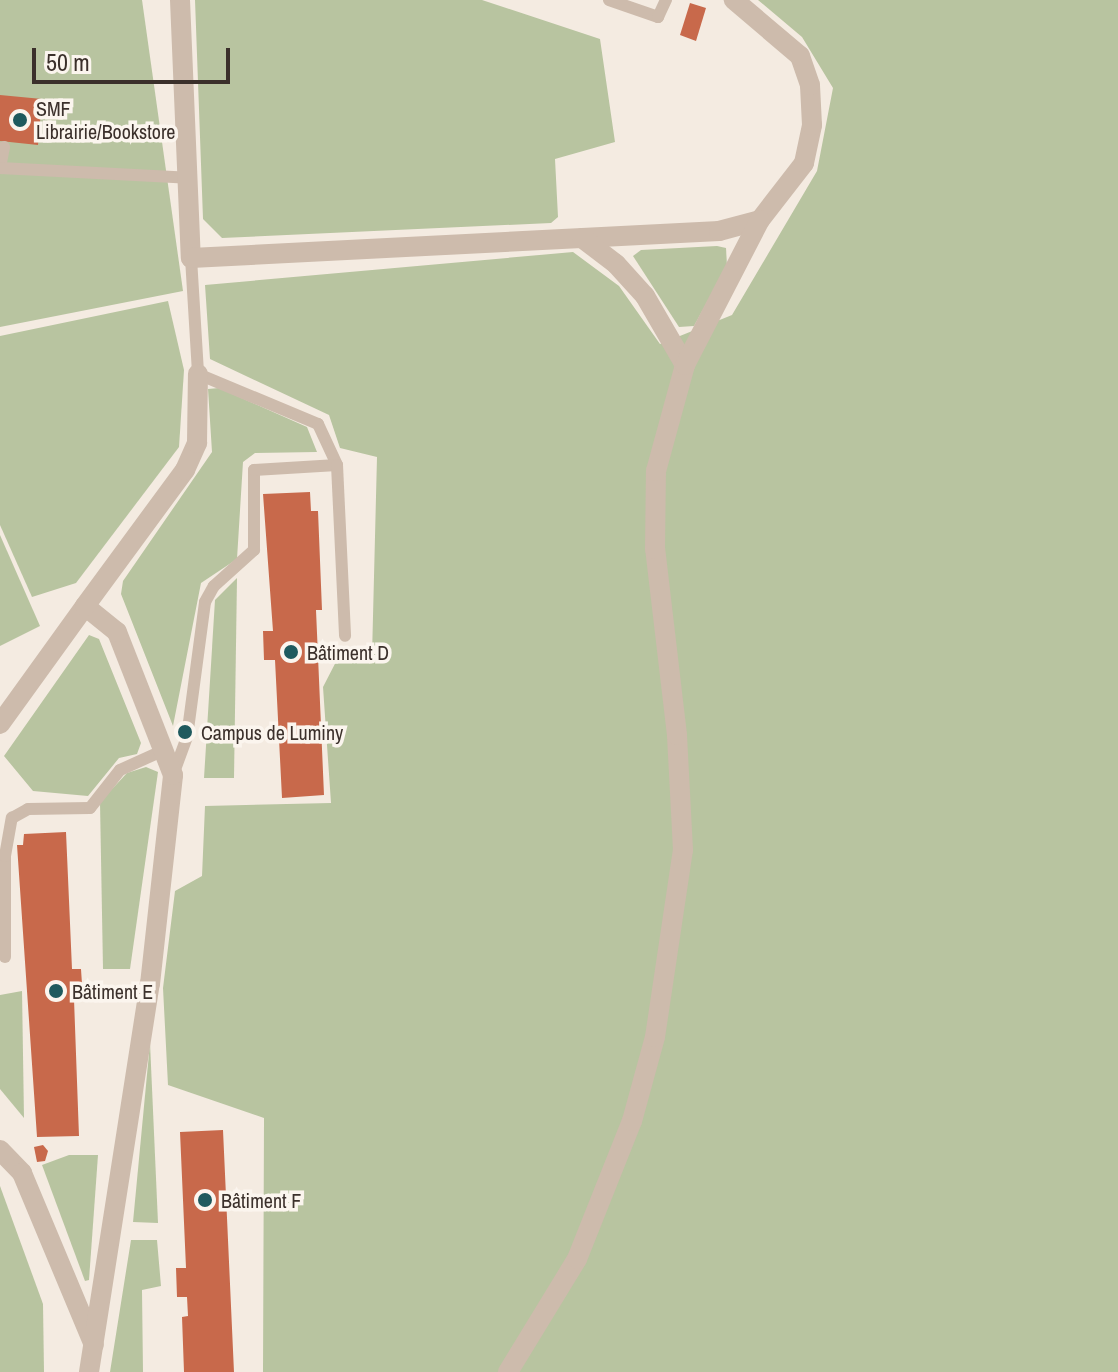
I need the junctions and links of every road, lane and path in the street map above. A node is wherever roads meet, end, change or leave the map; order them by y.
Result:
1 (180, 0) edge
2 (609, 0) edge
3 (666, 0) edge
4 (734, 0) edge
5 (4, 147) dead end
6 (188, 178) junction
7 (760, 220) junction
8 (582, 238) junction
9 (191, 258) junction
10 (685, 365) junction
11 (198, 374) junction
12 (337, 465) junction
13 (85, 606) junction
14 (345, 636) dead end
15 (0, 724) edge
16 (164, 750) junction
17 (173, 775) junction
18 (5, 957) dead end
19 (0, 1150) edge
20 (94, 1345) junction
21 (89, 1372) edge
22 (508, 1372) edge

1 - 6 street
2 - 3 lane
4 - 7 street
5 - 6 lane
6 - 9 street
7 - 8 street
7 - 10 street
8 - 9 street
8 - 10 street
9 - 11 lane
10 - 22 street
11 - 12 lane
11 - 13 street
12 - 14 lane
12 - 17 lane
13 - 15 street
13 - 16 street
16 - 17 street
16 - 18 lane
17 - 20 street
19 - 20 street
20 - 21 street

